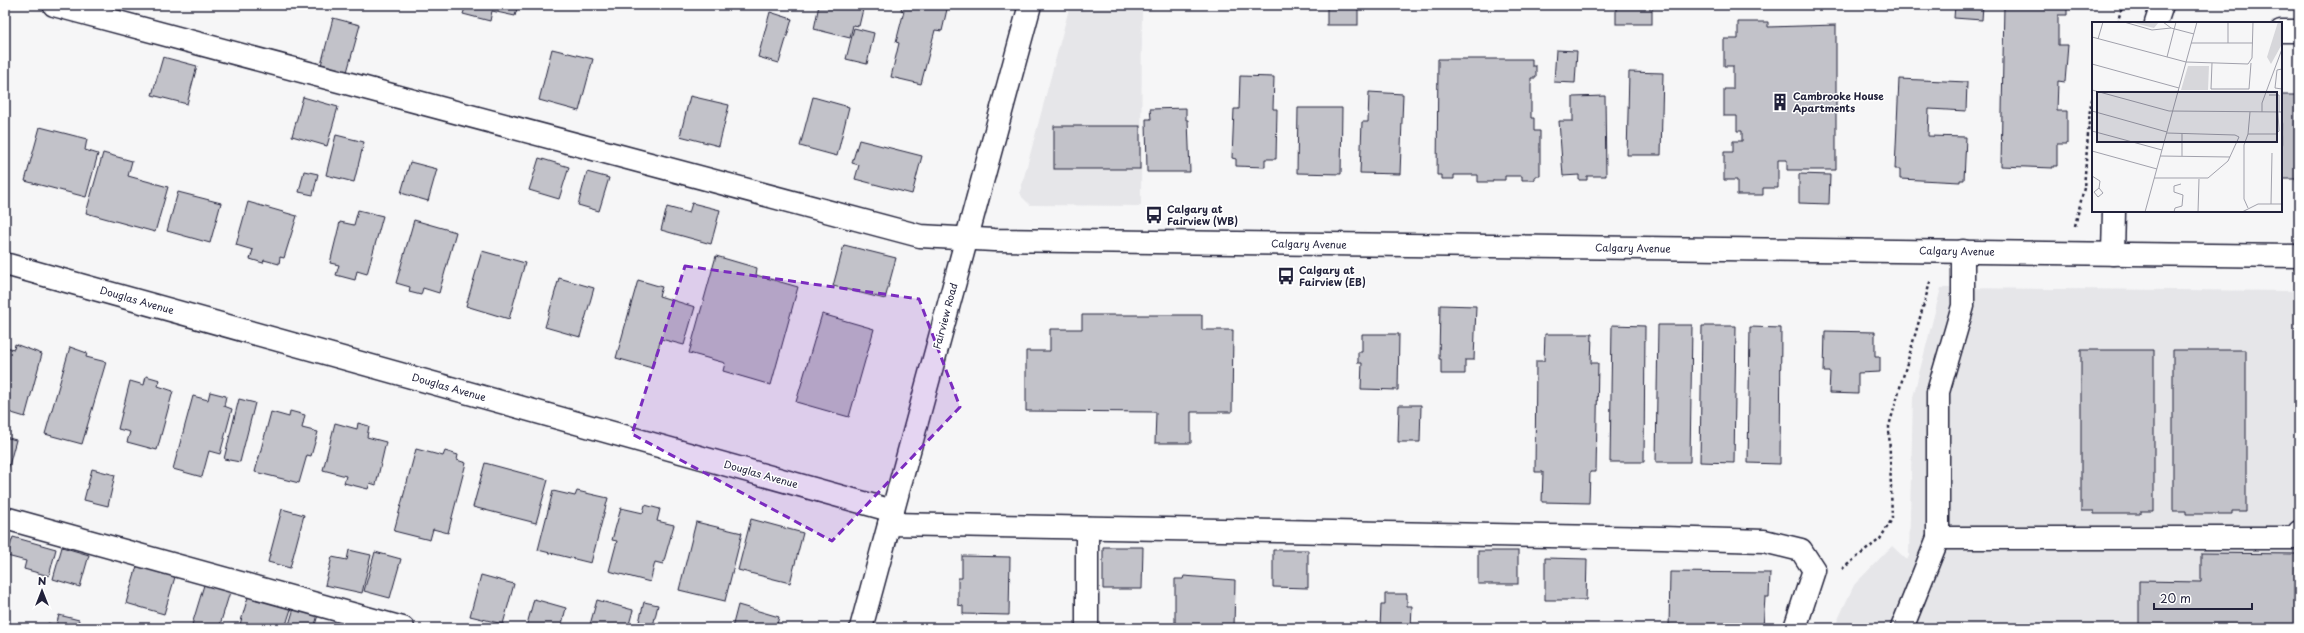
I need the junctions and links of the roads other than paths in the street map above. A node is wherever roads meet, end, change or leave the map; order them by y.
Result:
1 (54, 5) edge
2 (1030, 5) edge
3 (2162, 5) edge
4 (2156, 22) edge
5 (2282, 31) edge
6 (2299, 31) edge
7 (2114, 212) edge
8 (966, 240) junction
9 (1963, 251) junction
10 (2113, 254) junction
11 (2299, 256) edge
12 (5, 264) edge
13 (891, 517) junction
14 (5, 518) edge
15 (1087, 528) junction
16 (2299, 532) edge
17 (1938, 538) junction
18 (403, 628) edge
19 (861, 628) edge
20 (1087, 628) edge
21 (1794, 628) edge
22 (1902, 628) edge

1 - 8 street, Calgary Avenue
2 - 8 street, Fairview Road
3 - 4 street
5 - 6 street
7 - 10 street
8 - 9 street, Calgary Avenue
8 - 13 street, Fairview Road
9 - 10 street, Calgary Avenue
9 - 17 street
10 - 11 street, Calgary Avenue
12 - 13 street, Douglas Avenue
13 - 15 street, Douglas Avenue
13 - 19 street, Fairview Road
14 - 18 street
15 - 20 street
15 - 21 street, Douglas Avenue
16 - 17 street
17 - 22 street

